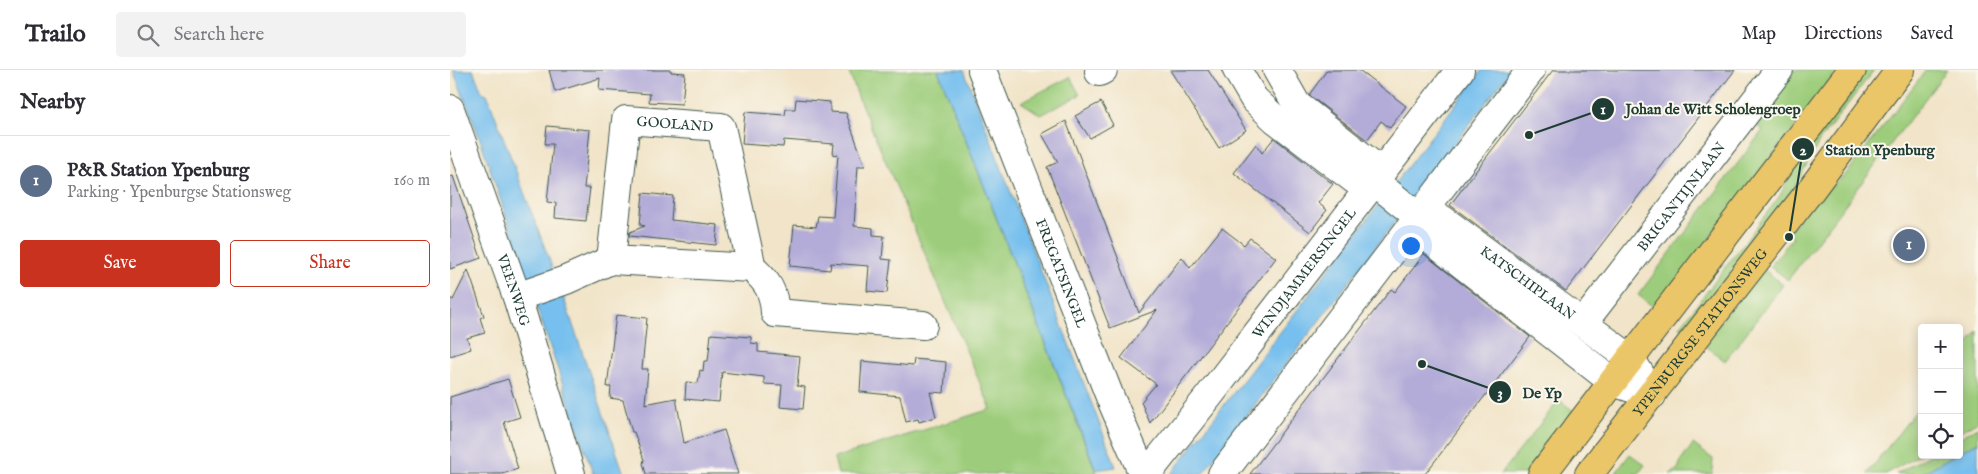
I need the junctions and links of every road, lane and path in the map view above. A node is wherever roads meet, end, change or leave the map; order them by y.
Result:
1 (982, 70) edge
2 (1237, 70) edge
3 (1277, 70) edge
4 (1460, 70) edge
5 (1531, 70) edge
6 (1779, 70) edge
7 (1852, 70) edge
8 (1900, 70) edge
9 (450, 109) edge
10 (1286, 112) junction
11 (1380, 186) junction
12 (1413, 213) junction
13 (611, 260) junction
14 (752, 268) junction
15 (522, 295) junction
16 (1583, 323) junction
17 (923, 325) dead end
18 (1631, 359) junction
19 (1612, 382) junction
20 (1652, 395) junction
21 (572, 474) edge
22 (1145, 474) edge
23 (1222, 474) edge
24 (1542, 474) edge
25 (1589, 474) edge

1 - 22 street, FREGATSINGEL
2 - 10 street, KATSCHIPLAAN
3 - 10 street, KATSCHIPLAAN
4 - 11 street, WINDJAMMERSINGEL
5 - 12 street
6 - 16 street, BRIGANTIJNLAAN
7 - 18 main road
8 - 20 main road, YPENBURGSE STATIONSWEG
9 - 15 street, VEENWEG
10 - 11 street, KATSCHIPLAAN
11 - 12 street, KATSCHIPLAAN
11 - 22 street, WINDJAMMERSINGEL
12 - 16 street, KATSCHIPLAAN
12 - 19 street, KATSCHIPLAAN
12 - 23 street
13 - 14 street
13 - 14 street, GOOLAND
13 - 15 street
14 - 17 street
15 - 21 street, VEENWEG
16 - 18 street, KATSCHIPLAAN
18 - 19 main road
18 - 20 street
19 - 20 street
19 - 24 main road
20 - 25 main road, YPENBURGSE STATIONSWEG

